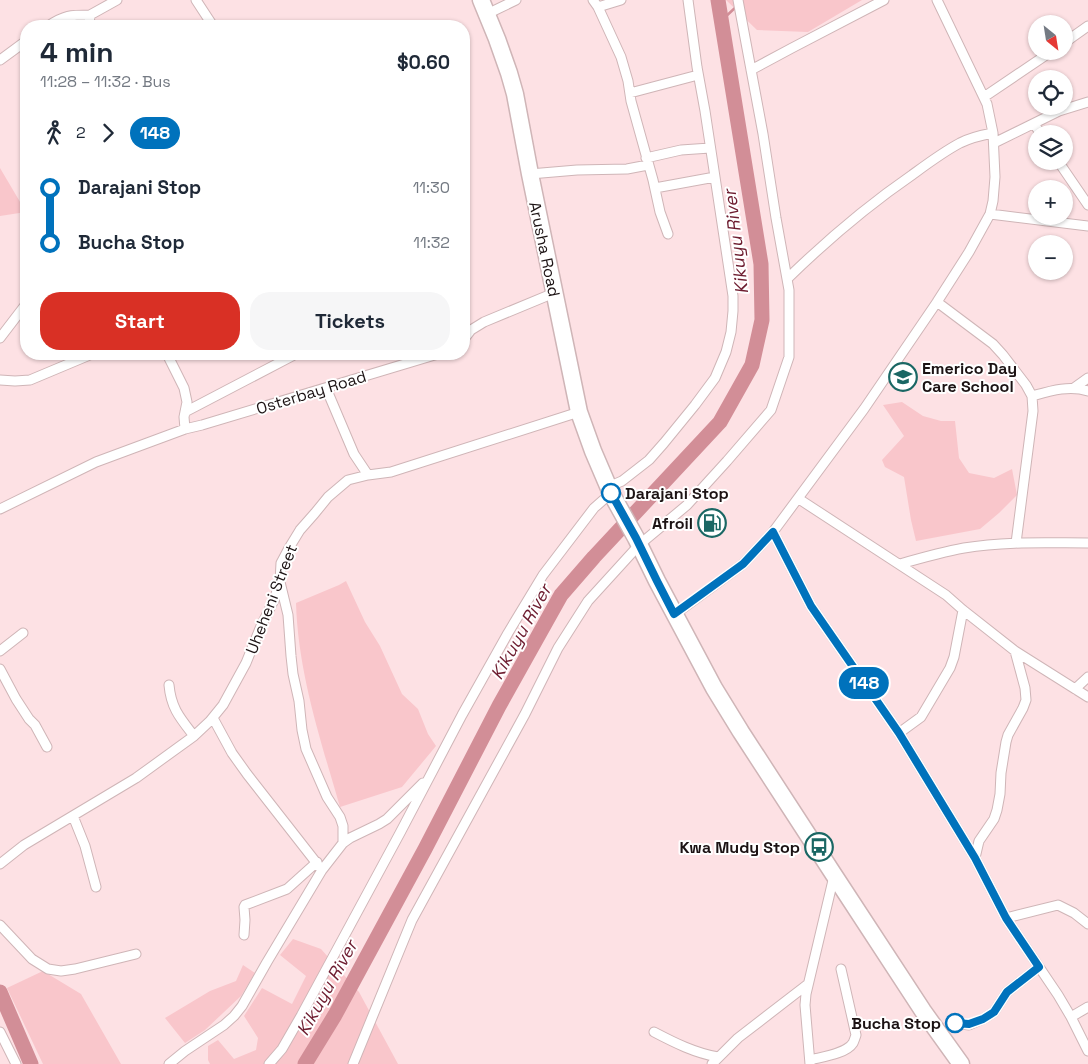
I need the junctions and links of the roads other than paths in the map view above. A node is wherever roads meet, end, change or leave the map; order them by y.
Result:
1 (117, 0) edge
2 (196, 0) edge
3 (516, 0) edge
4 (622, 0) edge
5 (688, 0) edge
6 (738, 0) edge
7 (884, 0) edge
8 (937, 0) edge
9 (596, 3) edge
10 (484, 7) edge
11 (90, 15) junction
12 (57, 20) edge
13 (89, 20) edge
14 (209, 20) edge
15 (1088, 26) edge
16 (1073, 37) edge
17 (20, 45) edge
18 (0, 60) edge
19 (1039, 60) edge
20 (751, 70) junction
21 (698, 75) junction
22 (630, 93) junction
23 (984, 97) junction
24 (1088, 102) edge
25 (1034, 124) joint
26 (993, 133) junction
27 (994, 143) junction
28 (710, 148) junction
29 (647, 162) junction
30 (1064, 170) edge
31 (530, 174) junction
32 (715, 177) junction
33 (655, 188) junction
34 (1088, 205) edge
35 (990, 214) junction
36 (1088, 226) edge
37 (668, 234) dead end
38 (787, 278) junction
39 (554, 293) junction
40 (937, 302) junction
41 (20, 312) edge
42 (470, 331) edge
43 (0, 338) edge
44 (78, 360) edge
45 (169, 360) edge
46 (284, 360) edge
47 (417, 360) edge
48 (1088, 378) edge
49 (0, 380) edge
50 (326, 388) junction
51 (1074, 388) junction
52 (1088, 391) edge
53 (1032, 396) junction
54 (184, 412) junction
55 (579, 412) junction
56 (185, 429) junction
57 (368, 474) junction
58 (611, 493) junction
59 (799, 499) junction
60 (0, 509) edge
61 (773, 532) junction
62 (638, 541) junction
63 (1016, 543) junction
64 (1088, 543) edge
65 (900, 564) junction
66 (280, 582) junction
67 (963, 610) junction
68 (674, 614) junction
69 (23, 633) dead end
70 (0, 651) edge
71 (1015, 651) junction
72 (0, 669) edge
73 (1088, 676) edge
74 (169, 685) dead end
75 (1075, 689) junction
76 (1088, 697) edge
77 (213, 718) junction
78 (899, 733) junction
79 (194, 736) junction
80 (47, 746) dead end
81 (429, 776) junction
82 (74, 816) junction
83 (343, 843) junction
84 (975, 858) junction
85 (2, 862) edge
86 (319, 866) junction
87 (834, 876) junction
88 (96, 887) dead end
89 (1006, 918) junction
90 (1088, 924) edge
91 (0, 925) edge
92 (244, 935) dead end
93 (136, 954) dead end
94 (1039, 967) junction
95 (841, 969) dead end
96 (808, 984) junction
97 (1088, 1007) edge
98 (1071, 1017) junction
99 (954, 1023) dead end
100 (0, 1032) edge
101 (654, 1032) dead end
102 (1088, 1051) edge
103 (718, 1057) junction
104 (810, 1062) edge
105 (16, 1064) edge
106 (169, 1064) edge
107 (269, 1064) edge
108 (352, 1064) edge
109 (712, 1064) edge
110 (961, 1064) edge

1 - 11 street
2 - 14 street
3 - 10 street
4 - 9 street
5 - 21 street
6 - 20 street
7 - 20 street
8 - 23 street
9 - 22 street
10 - 31 highway, Arusha Road
11 - 12 street
11 - 13 street
15 - 16 street
17 - 18 street
19 - 23 street
20 - 38 street
21 - 22 street
21 - 28 street
22 - 29 street
23 - 26 street
24 - 25 street
25 - 27 street
26 - 27 street
26 - 38 street
27 - 35 street
28 - 29 street
28 - 32 street
29 - 31 street
29 - 33 street
30 - 34 street
31 - 39 highway, Arusha Road
32 - 33 street
32 - 58 street
33 - 37 street
35 - 36 street
35 - 40 street
38 - 62 street
39 - 42 street
39 - 55 highway, Arusha Road
40 - 53 street
40 - 59 street
41 - 43 street
44 - 49 street
45 - 54 street
46 - 54 street
47 - 50 street, Osterbay Road
48 - 51 street
50 - 56 street, Osterbay Road
50 - 57 street
51 - 52 street
51 - 53 street
53 - 63 street
54 - 56 street
55 - 57 street, Uheheni Street
55 - 58 highway, Arusha Road
56 - 60 street, Osterbay Road
57 - 66 street, Uheheni Street
58 - 62 highway, Arusha Road
58 - 81 street
59 - 61 street
59 - 65 street
61 - 68 street
61 - 78 street
62 - 68 highway, Arusha Road
62 - 108 street
63 - 64 street
63 - 65 street
65 - 67 street
66 - 77 street, Uheheni Street
66 - 83 street
67 - 71 street
67 - 78 street
68 - 87 highway, Arusha Road
69 - 70 street
71 - 75 street
71 - 84 street
72 - 80 street
73 - 75 street
74 - 79 street
75 - 76 street
77 - 79 street, Uheheni Street
77 - 86 street
78 - 84 street
79 - 82 street, Uheheni Street
81 - 83 street
81 - 107 street
82 - 85 street, Uheheni Street
82 - 88 street
83 - 86 street
84 - 89 street
86 - 92 street
86 - 106 street
87 - 96 street
87 - 110 highway, Arusha Road
89 - 90 street
89 - 94 street
91 - 93 street
94 - 98 street
94 - 99 street
95 - 104 street
96 - 103 street
96 - 104 street
97 - 98 street
98 - 102 street
100 - 105 street
101 - 103 street
103 - 109 street

